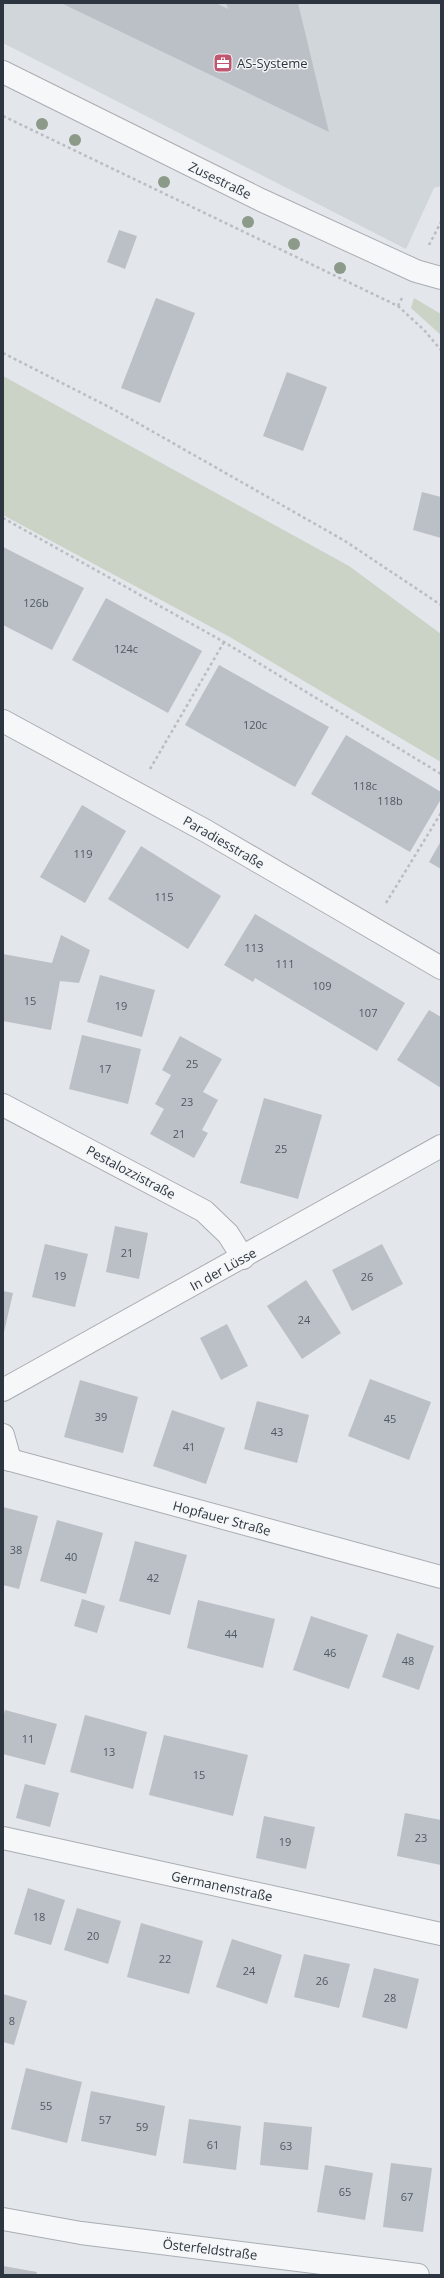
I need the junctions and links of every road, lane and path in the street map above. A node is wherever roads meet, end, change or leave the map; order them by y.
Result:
1 (3, 72) edge
2 (3, 116) edge
3 (441, 278) edge
4 (441, 350) edge
5 (3, 353) edge
6 (3, 518) edge
7 (441, 606) edge
8 (224, 642) junction
9 (3, 721) edge
10 (441, 774) edge
11 (136, 793) junction
12 (441, 813) edge
13 (372, 927) junction
14 (441, 968) edge
15 (3, 1105) edge
16 (441, 1146) edge
17 (243, 1258) junction
18 (3, 1390) edge
19 (3, 1435) edge
20 (7, 1459) edge
21 (441, 1578) edge
22 (3, 1838) edge
23 (441, 1934) edge
24 (3, 2219) edge
25 (418, 2275) edge

1 - 3 street, Zusestraße
2 - 4 path
5 - 7 path
6 - 8 path
8 - 10 path
8 - 11 path
9 - 11 street, Paradiesstraße
11 - 13 street, Paradiesstraße
12 - 13 path
13 - 14 street, Paradiesstraße
15 - 17 street, Pestalozzistraße
16 - 17 street, In der Lüsse
17 - 18 street, In der Lüsse
19 - 20 street
20 - 21 street, Hopfauer Straße
22 - 23 street, Germanenstraße
24 - 25 street, Österfeldstraße

